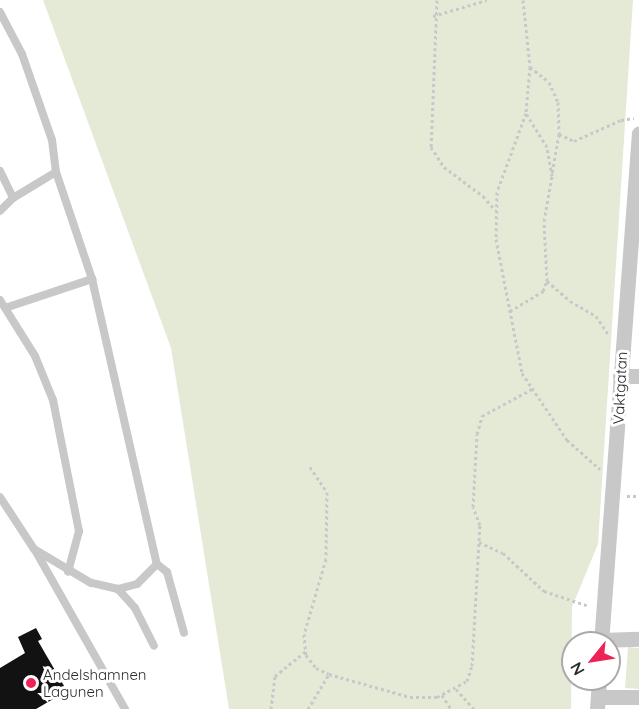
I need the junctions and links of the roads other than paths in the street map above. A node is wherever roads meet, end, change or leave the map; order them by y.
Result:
1 (0, 12) edge
2 (639, 133) edge
3 (0, 171) edge
4 (56, 172) junction
5 (13, 198) junction
6 (0, 211) edge
7 (92, 279) junction
8 (0, 300) edge
9 (8, 307) junction
10 (620, 376) junction
11 (639, 376) edge
12 (0, 497) edge
13 (34, 549) junction
14 (157, 564) junction
15 (68, 572) junction
16 (118, 589) junction
17 (605, 631) edge
18 (184, 633) dead end
19 (639, 639) edge
20 (621, 640) edge
21 (154, 646) dead end
22 (639, 697) edge
23 (602, 701) edge
24 (125, 709) edge

1 - 4 lane
2 - 10 street, Vaktgatan
3 - 5 lane
4 - 5 lane
4 - 7 lane
5 - 6 lane
7 - 9 lane
7 - 14 lane
8 - 9 lane
9 - 15 lane
10 - 11 street
10 - 17 street, Vaktgatan
12 - 13 lane
13 - 15 lane
13 - 24 lane
14 - 16 lane
14 - 18 lane
15 - 16 lane
16 - 21 lane
19 - 20 street
22 - 23 street

